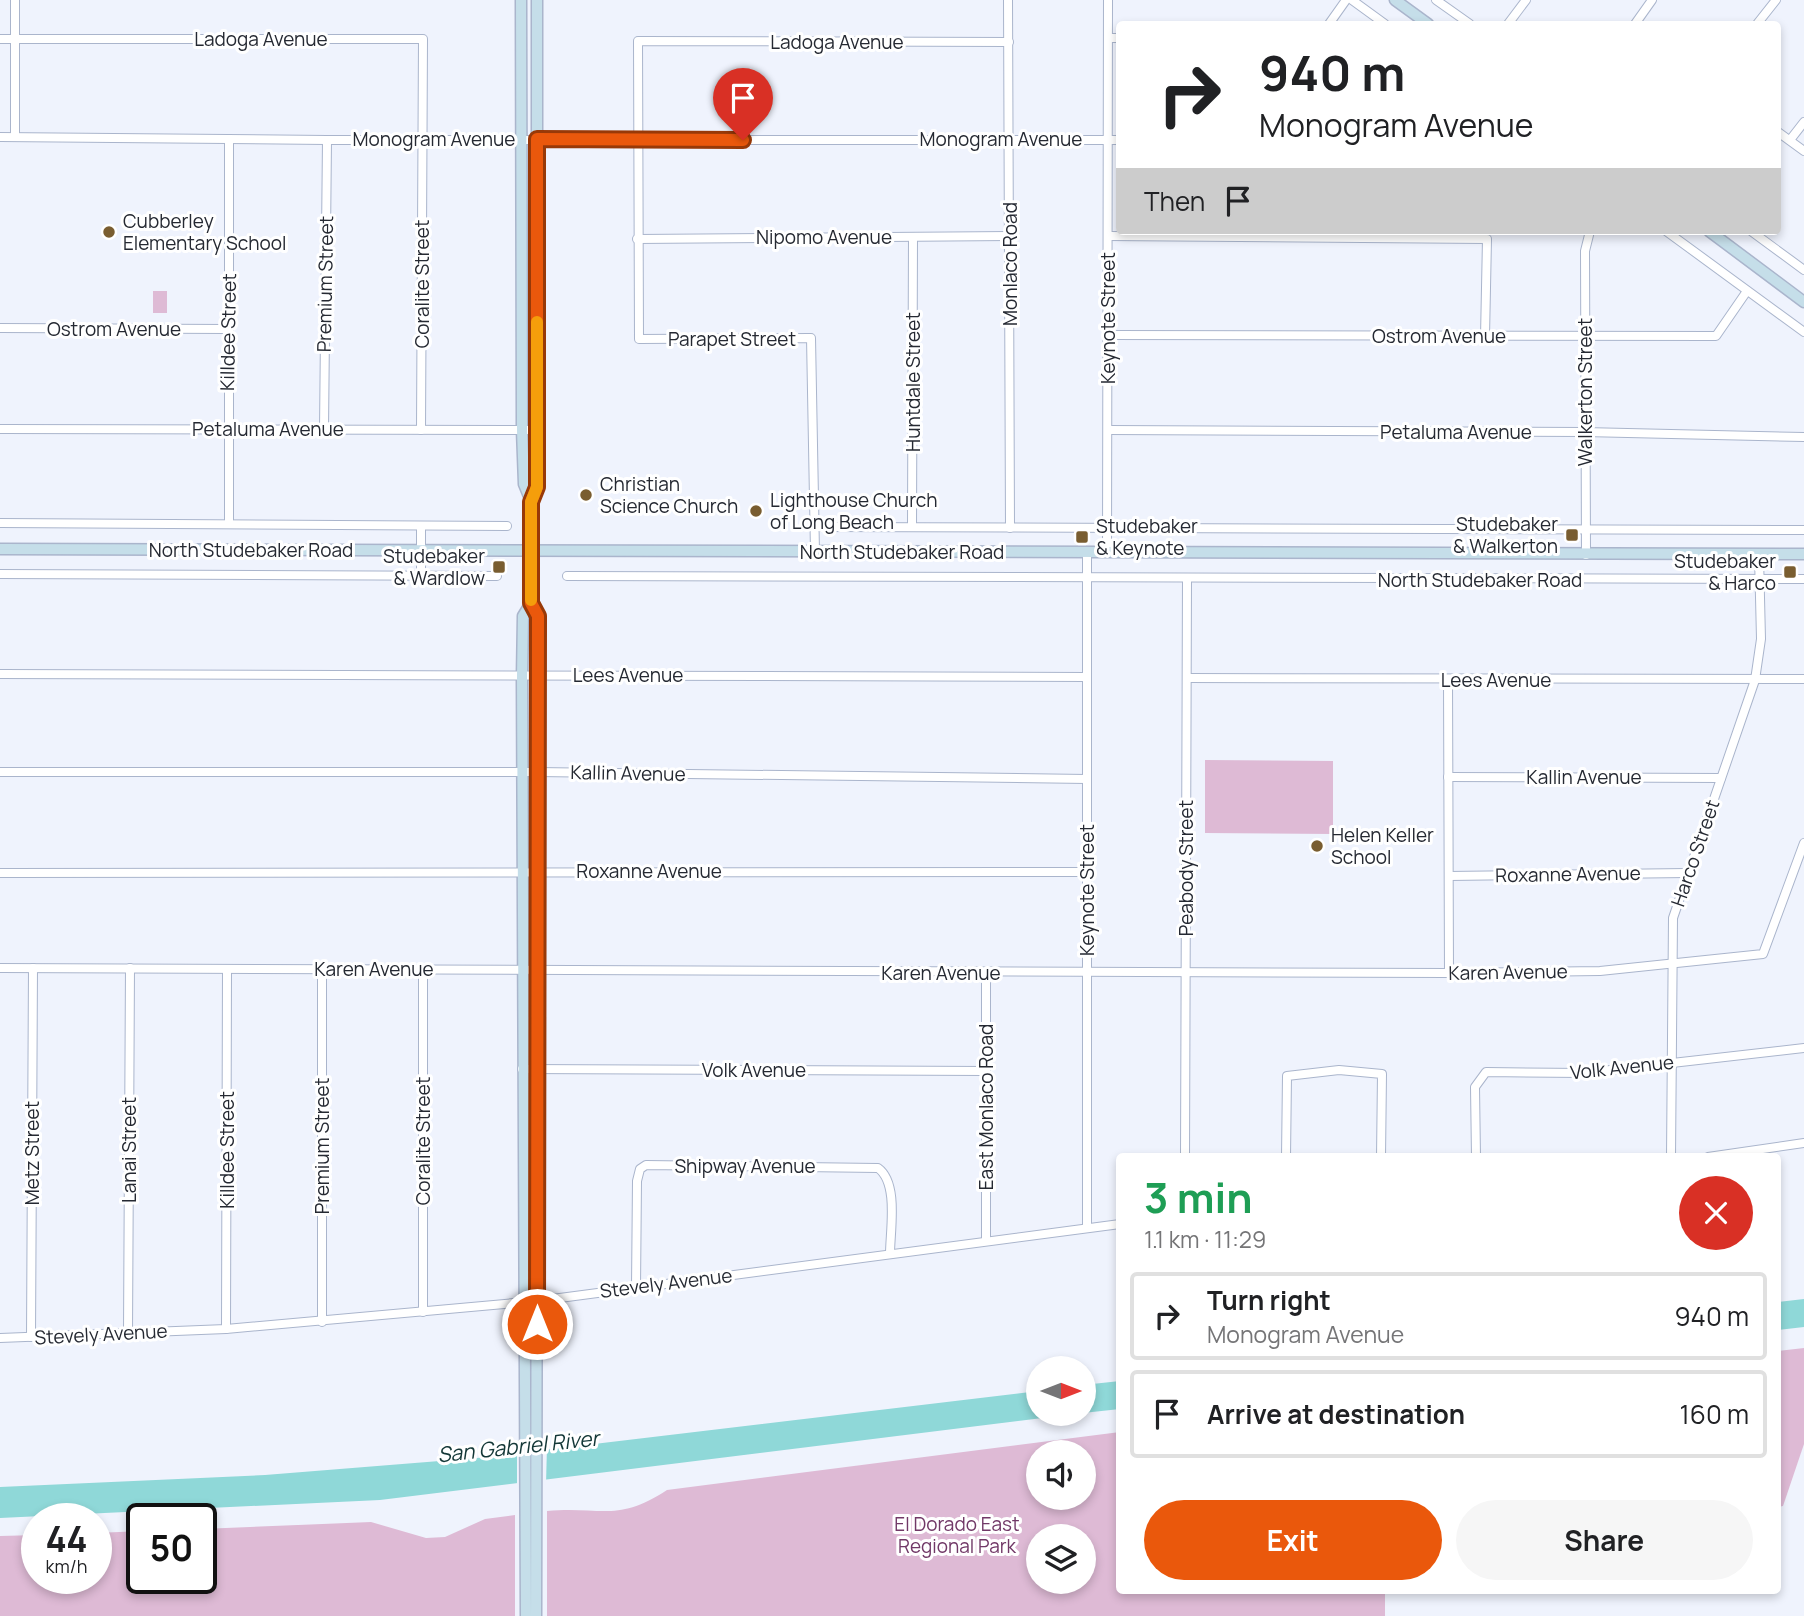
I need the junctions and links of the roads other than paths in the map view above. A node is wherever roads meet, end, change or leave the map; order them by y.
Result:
1 (15, 0) edge
2 (521, 0) edge
3 (537, 0) edge
4 (1008, 0) edge
5 (1108, 0) edge
6 (1346, 0) edge
7 (1352, 0) edge
8 (1395, 0) edge
9 (1436, 0) edge
10 (1526, 0) edge
11 (1652, 0) edge
12 (1776, 0) edge
13 (1331, 21) edge
14 (1381, 21) edge
15 (1424, 21) edge
16 (1465, 21) edge
17 (1510, 21) edge
18 (1637, 21) edge
19 (1758, 21) edge
20 (1108, 38) junction
21 (1116, 38) edge
22 (0, 39) edge
23 (15, 39) junction
24 (1009, 42) junction
25 (1804, 122) edge
26 (1781, 134) edge
27 (0, 137) edge
28 (15, 137) junction
29 (229, 139) junction
30 (423, 139) junction
31 (521, 139) junction
32 (537, 139) junction
33 (1010, 139) junction
34 (1108, 139) junction
35 (327, 140) junction
36 (637, 140) junction
37 (1116, 140) edge
38 (1790, 140) junction
39 (1804, 151) edge
40 (1589, 235) edge
41 (1671, 235) edge
42 (1714, 235) edge
43 (1756, 235) edge
44 (1010, 236) junction
45 (1108, 236) junction
46 (913, 237) junction
47 (637, 239) junction
48 (1804, 270) edge
49 (1747, 291) junction
50 (1804, 302) edge
51 (0, 328) edge
52 (228, 329) junction
53 (1804, 332) edge
54 (1108, 335) junction
55 (1485, 337) junction
56 (1584, 337) junction
57 (0, 429) edge
58 (227, 429) junction
59 (324, 429) junction
60 (421, 430) junction
61 (522, 430) junction
62 (537, 430) junction
63 (1108, 430) junction
64 (1584, 432) junction
65 (1804, 437) edge
66 (531, 502) junction
67 (0, 523) edge
68 (229, 524) junction
69 (421, 526) junction
70 (507, 526) dead end
71 (815, 527) junction
72 (912, 527) junction
73 (1010, 528) junction
74 (1107, 528) junction
75 (1585, 530) junction
76 (1804, 530) edge
77 (0, 549) edge
78 (421, 550) junction
79 (531, 551) junction
80 (815, 552) junction
81 (1087, 553) junction
82 (1107, 553) junction
83 (1804, 554) edge
84 (1586, 555) junction
85 (1759, 556) junction
86 (0, 574) edge
87 (421, 576) junction
88 (497, 576) dead end
89 (567, 576) dead end
90 (1087, 579) junction
91 (1188, 579) junction
92 (1804, 579) edge
93 (1760, 581) junction
94 (531, 603) junction
95 (0, 674) edge
96 (537, 675) junction
97 (522, 676) junction
98 (1087, 677) junction
99 (1188, 678) junction
100 (1804, 679) edge
101 (1755, 680) junction
102 (1448, 681) junction
103 (0, 772) edge
104 (537, 772) junction
105 (522, 773) junction
106 (1448, 777) junction
107 (1721, 778) junction
108 (1087, 779) junction
109 (1804, 843) edge
110 (537, 871) junction
111 (522, 872) junction
112 (1087, 872) junction
113 (0, 873) edge
114 (1687, 873) junction
115 (1449, 876) junction
116 (1673, 962) junction
117 (0, 968) edge
118 (33, 968) junction
119 (130, 968) junction
120 (322, 969) junction
121 (423, 969) junction
122 (228, 970) junction
123 (522, 972) junction
124 (537, 972) junction
125 (1086, 972) junction
126 (986, 973) junction
127 (1449, 973) junction
128 (1185, 974) junction
129 (1804, 1048) edge
130 (1673, 1061) junction
131 (522, 1069) junction
132 (537, 1069) junction
133 (986, 1071) junction
134 (1804, 1143) edge
135 (1185, 1153) edge
136 (1286, 1153) edge
137 (1381, 1153) edge
138 (1476, 1153) edge
139 (1671, 1153) edge
140 (1735, 1153) edge
141 (1116, 1224) edge
142 (1087, 1228) junction
143 (986, 1241) junction
144 (890, 1254) junction
145 (636, 1287) junction
146 (537, 1301) junction
147 (524, 1302) junction
148 (424, 1312) junction
149 (322, 1322) junction
150 (226, 1329) junction
151 (128, 1332) junction
152 (31, 1337) junction
153 (0, 1338) edge
154 (531, 1437) junction
155 (531, 1524) junction
156 (526, 1616) edge
157 (536, 1616) edge

1 - 23 street
2 - 31 main road
3 - 32 main road
4 - 24 street, Monlaco Road
5 - 20 street, Keynote Street
6 - 13 street
7 - 14 street
8 - 15 main road
9 - 16 street
10 - 17 street
11 - 18 street
12 - 19 street
20 - 21 street
20 - 34 street, Keynote Street
22 - 23 street, Ladoga Avenue
23 - 28 street
23 - 30 street, Ladoga Avenue
24 - 33 street, Monlaco Road
24 - 36 street, Ladoga Avenue
25 - 38 street
26 - 38 street
27 - 28 street, Monogram Avenue
28 - 29 street, Monogram Avenue
29 - 35 street, Monogram Avenue
29 - 52 street, Killdee Street
30 - 31 street, Monogram Avenue
30 - 35 street, Monogram Avenue
30 - 60 street, Coralite Street
31 - 32 street, Monogram Avenue
31 - 61 main road
32 - 36 street, Monogram Avenue
32 - 62 main road
33 - 34 street, Monogram Avenue
33 - 36 street, Monogram Avenue
33 - 44 street, Monlaco Road
34 - 37 street, Monogram Avenue
34 - 45 street, Keynote Street
35 - 59 street, Premium Street
36 - 47 street, Parapet Street
38 - 39 street
40 - 56 street, Walkerton Street
41 - 49 street
42 - 50 main road
43 - 48 street
44 - 46 street, Nipomo Avenue
44 - 73 street, Monlaco Road
45 - 54 street, Keynote Street
45 - 55 street
46 - 47 street, Nipomo Avenue
46 - 72 street, Huntdale Street
47 - 71 street, Parapet Street
49 - 53 street
49 - 56 street, Ostrom Avenue
51 - 52 street, Ostrom Avenue
52 - 58 street, Killdee Street
54 - 55 street, Ostrom Avenue
54 - 63 street, Keynote Street
55 - 56 street, Ostrom Avenue
56 - 64 street, Walkerton Street
57 - 58 street, Petaluma Avenue
58 - 59 street, Petaluma Avenue
58 - 68 street, Killdee Street
59 - 60 street, Petaluma Avenue
60 - 61 street, Petaluma Avenue
61 - 62 street, Petaluma Avenue
61 - 66 main road
62 - 66 main road
63 - 64 street, Petaluma Avenue
63 - 74 street, Keynote Street
64 - 65 street, Petaluma Avenue
64 - 75 street, Walkerton Street
66 - 79 main road
67 - 68 street, North Studebaker Road
68 - 69 street, North Studebaker Road
69 - 70 street, North Studebaker Road
69 - 78 street
71 - 72 street, North Studebaker Road
71 - 80 street, Parapet Street
72 - 73 street, North Studebaker Road
73 - 74 street, North Studebaker Road
74 - 75 street, North Studebaker Road
74 - 82 street, Keynote Street
75 - 76 street, North Studebaker Road
75 - 84 street, Walkerton Street
77 - 78 main road, North Studebaker Road
78 - 79 main road, North Studebaker Road
78 - 87 street
79 - 80 main road, North Studebaker Road
79 - 94 main road
80 - 81 main road, North Studebaker Road
81 - 82 main road, North Studebaker Road
81 - 90 street, Keynote Street
82 - 84 main road, North Studebaker Road
83 - 85 main road, North Studebaker Road
84 - 85 main road, North Studebaker Road
85 - 93 street, Harco Street
86 - 87 street, North Studebaker Road
87 - 88 street, North Studebaker Road
89 - 90 street, North Studebaker Road
90 - 91 street, North Studebaker Road
90 - 98 street, Keynote Street
91 - 93 street, North Studebaker Road
91 - 99 street, Peabody Street
92 - 93 street, North Studebaker Road
93 - 101 street, Harco Street
94 - 96 main road
94 - 97 main road
95 - 97 street, Lees Avenue
96 - 97 street, Lees Avenue
96 - 98 street, Lees Avenue
96 - 104 main road
97 - 105 main road
98 - 108 street, Keynote Street
99 - 102 street, Lees Avenue
99 - 128 street, Peabody Street
100 - 101 street, Lees Avenue
101 - 102 street, Lees Avenue
101 - 107 street, Harco Street
102 - 106 street
103 - 105 street, Kallin Avenue
104 - 105 street, Kallin Avenue
104 - 108 street, Kallin Avenue
104 - 110 main road
105 - 111 main road
106 - 107 street, Kallin Avenue
106 - 115 street
107 - 114 street, Harco Street
108 - 112 street, Keynote Street
109 - 116 street, Karen Avenue
110 - 111 street, Roxanne Avenue
110 - 112 street, Roxanne Avenue
110 - 124 main road
111 - 113 street, Roxanne Avenue
111 - 123 main road
112 - 125 street, Keynote Street
114 - 115 street, Roxanne Avenue
114 - 116 street, Harco Street
115 - 127 street
116 - 127 street, Karen Avenue
116 - 130 street, Harco Street
117 - 118 street, Karen Avenue
118 - 119 street, Karen Avenue
118 - 152 street, Metz Street
119 - 122 street, Karen Avenue
119 - 151 street, Lanai Street
120 - 121 street, Karen Avenue
120 - 122 street, Karen Avenue
120 - 149 street, Premium Street
121 - 123 street, Karen Avenue
121 - 148 street, Coralite Street
122 - 150 street, Killdee Street
123 - 124 street, Karen Avenue
123 - 131 main road
124 - 126 street, Karen Avenue
124 - 132 main road
125 - 126 street, Karen Avenue
125 - 128 street, Karen Avenue
125 - 142 street, Keynote Street
126 - 133 street, East Monlaco Road
127 - 128 street, Karen Avenue
128 - 135 street, Peabody Street
129 - 130 street, Volk Avenue
130 - 138 street, Volk Avenue
130 - 139 street, Harco Street
131 - 132 street, Volk Avenue
131 - 147 main road
132 - 133 street, Volk Avenue
132 - 146 main road
133 - 143 street, East Monlaco Road
134 - 140 street
136 - 137 street
141 - 142 street, Stevely Avenue
142 - 143 street, Stevely Avenue
143 - 144 street, Stevely Avenue
144 - 145 street, Stevely Avenue
144 - 145 street, Shipway Avenue
145 - 146 street, Stevely Avenue
146 - 147 street, Stevely Avenue
146 - 154 main road
147 - 148 street, Stevely Avenue
147 - 154 main road
148 - 149 street, Stevely Avenue
149 - 150 street, Stevely Avenue
150 - 151 street, Stevely Avenue
151 - 152 street, Stevely Avenue
152 - 153 street, Stevely Avenue
154 - 155 main road
155 - 156 main road
155 - 157 main road

